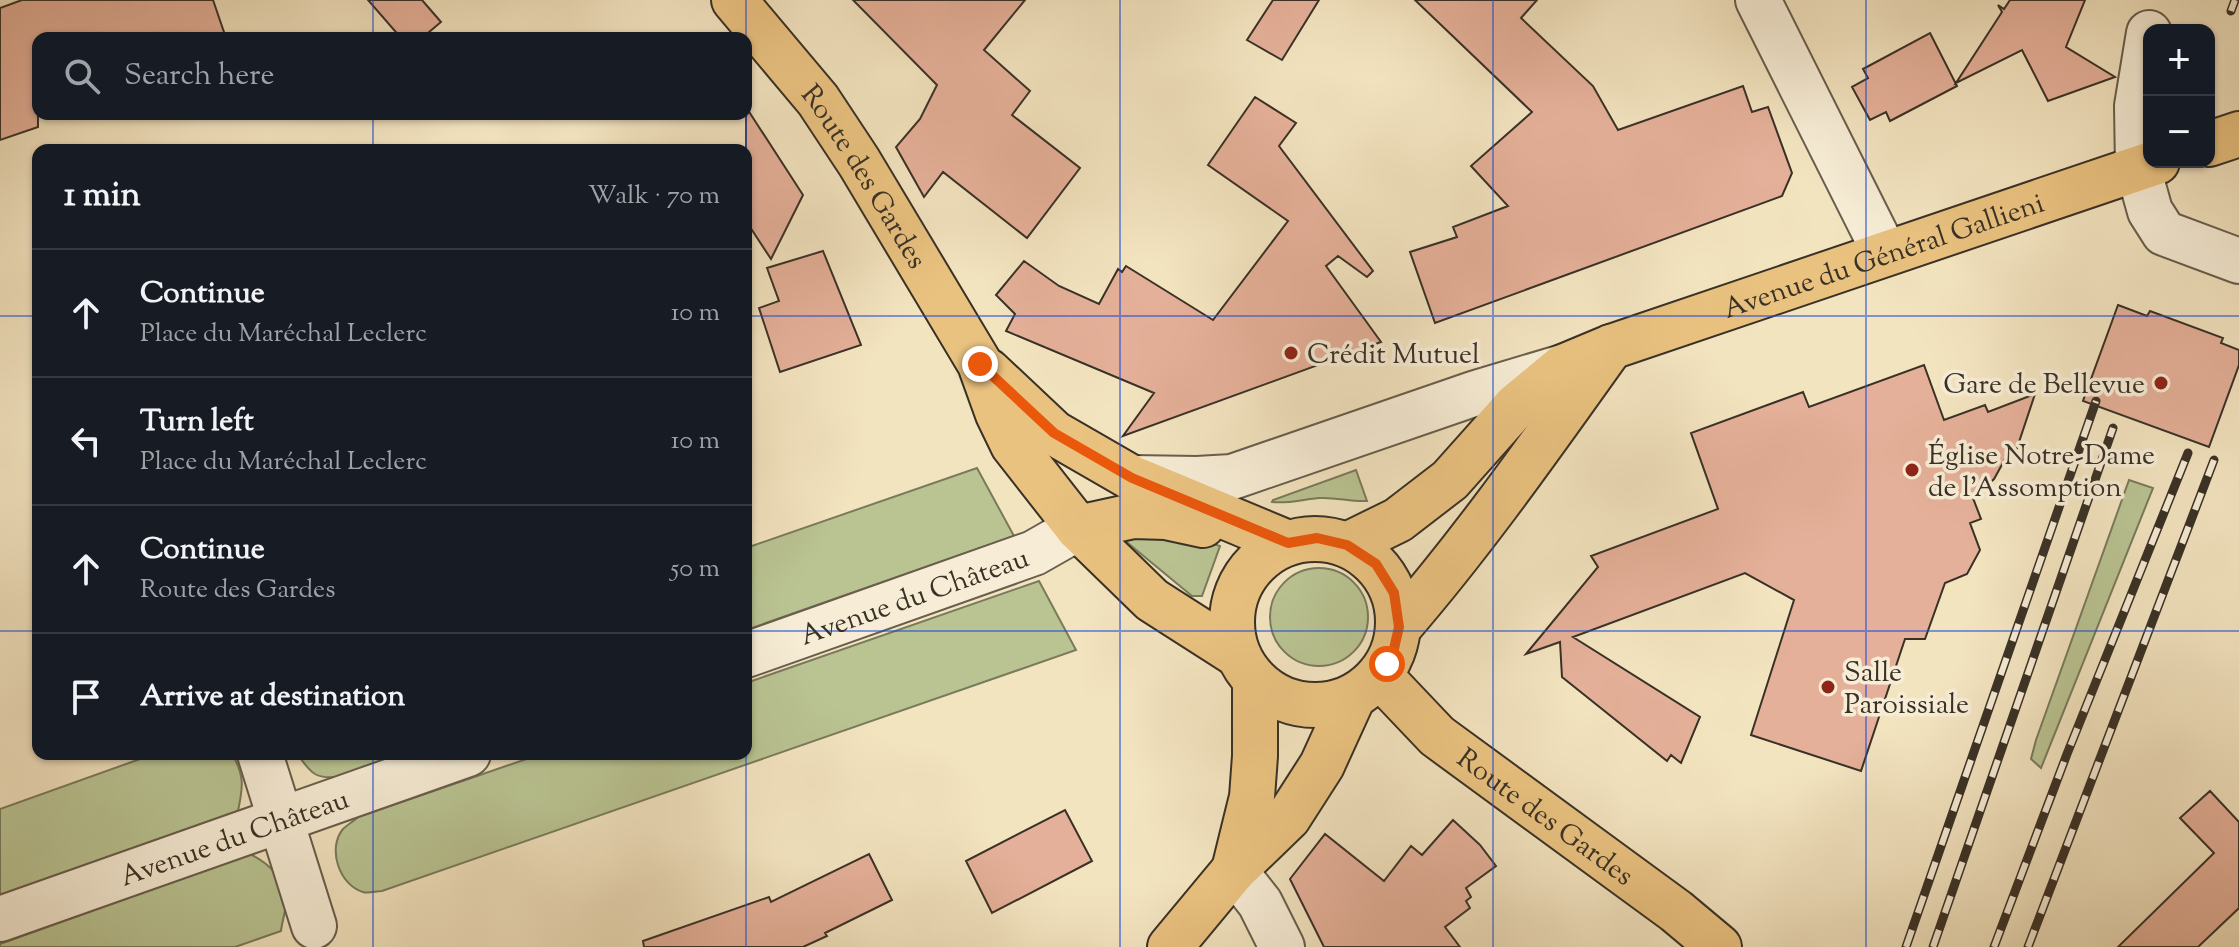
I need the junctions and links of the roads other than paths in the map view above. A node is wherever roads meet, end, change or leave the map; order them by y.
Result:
1 (734, 0) edge
2 (1758, 0) edge
3 (2161, 0) edge
4 (2153, 24) edge
5 (2143, 72) edge
6 (2239, 134) edge
7 (2143, 138) edge
8 (2215, 142) edge
9 (2143, 167) edge
10 (2148, 168) edge
11 (1885, 253) junction
12 (2239, 261) edge
13 (1611, 347) junction
14 (980, 364) junction
15 (1563, 367) junction
16 (1132, 478) junction
17 (1078, 528) junction
18 (1288, 543) junction
19 (1347, 545) junction
20 (1399, 627) junction
21 (752, 653) edge
22 (1247, 668) junction
23 (1366, 687) junction
24 (262, 760) edge
25 (451, 760) edge
26 (282, 820) junction
27 (1234, 870) junction
28 (0, 919) edge
29 (314, 926) dead end
30 (1170, 947) edge
31 (1282, 947) edge
32 (1719, 947) edge

1 - 14 main road, Route des Gardes
2 - 11 street
3 - 4 street
5 - 7 street
6 - 8 main road
9 - 11 main road, Avenue du Général Gallieni
10 - 12 street
11 - 13 main road, Avenue du Général Gallieni
13 - 15 main road, Avenue du Général Gallieni
13 - 20 main road
14 - 16 main road, Route des Gardes
14 - 17 main road, Route des Gardes
15 - 16 street, Avenue du Général Gallieni
15 - 19 main road, Avenue du Général Gallieni
16 - 18 main road, Route des Gardes
17 - 18 main road
17 - 21 street, Avenue du Château
17 - 22 main road, Route des Gardes
18 - 19 main road
18 - 22 main road
19 - 20 main road
20 - 23 main road
22 - 23 main road
22 - 27 main road
23 - 27 main road
23 - 32 main road, Route des Gardes
24 - 26 street
25 - 26 street, Avenue du Château
26 - 28 street, Avenue du Château
26 - 29 street
27 - 30 main road
27 - 31 street

